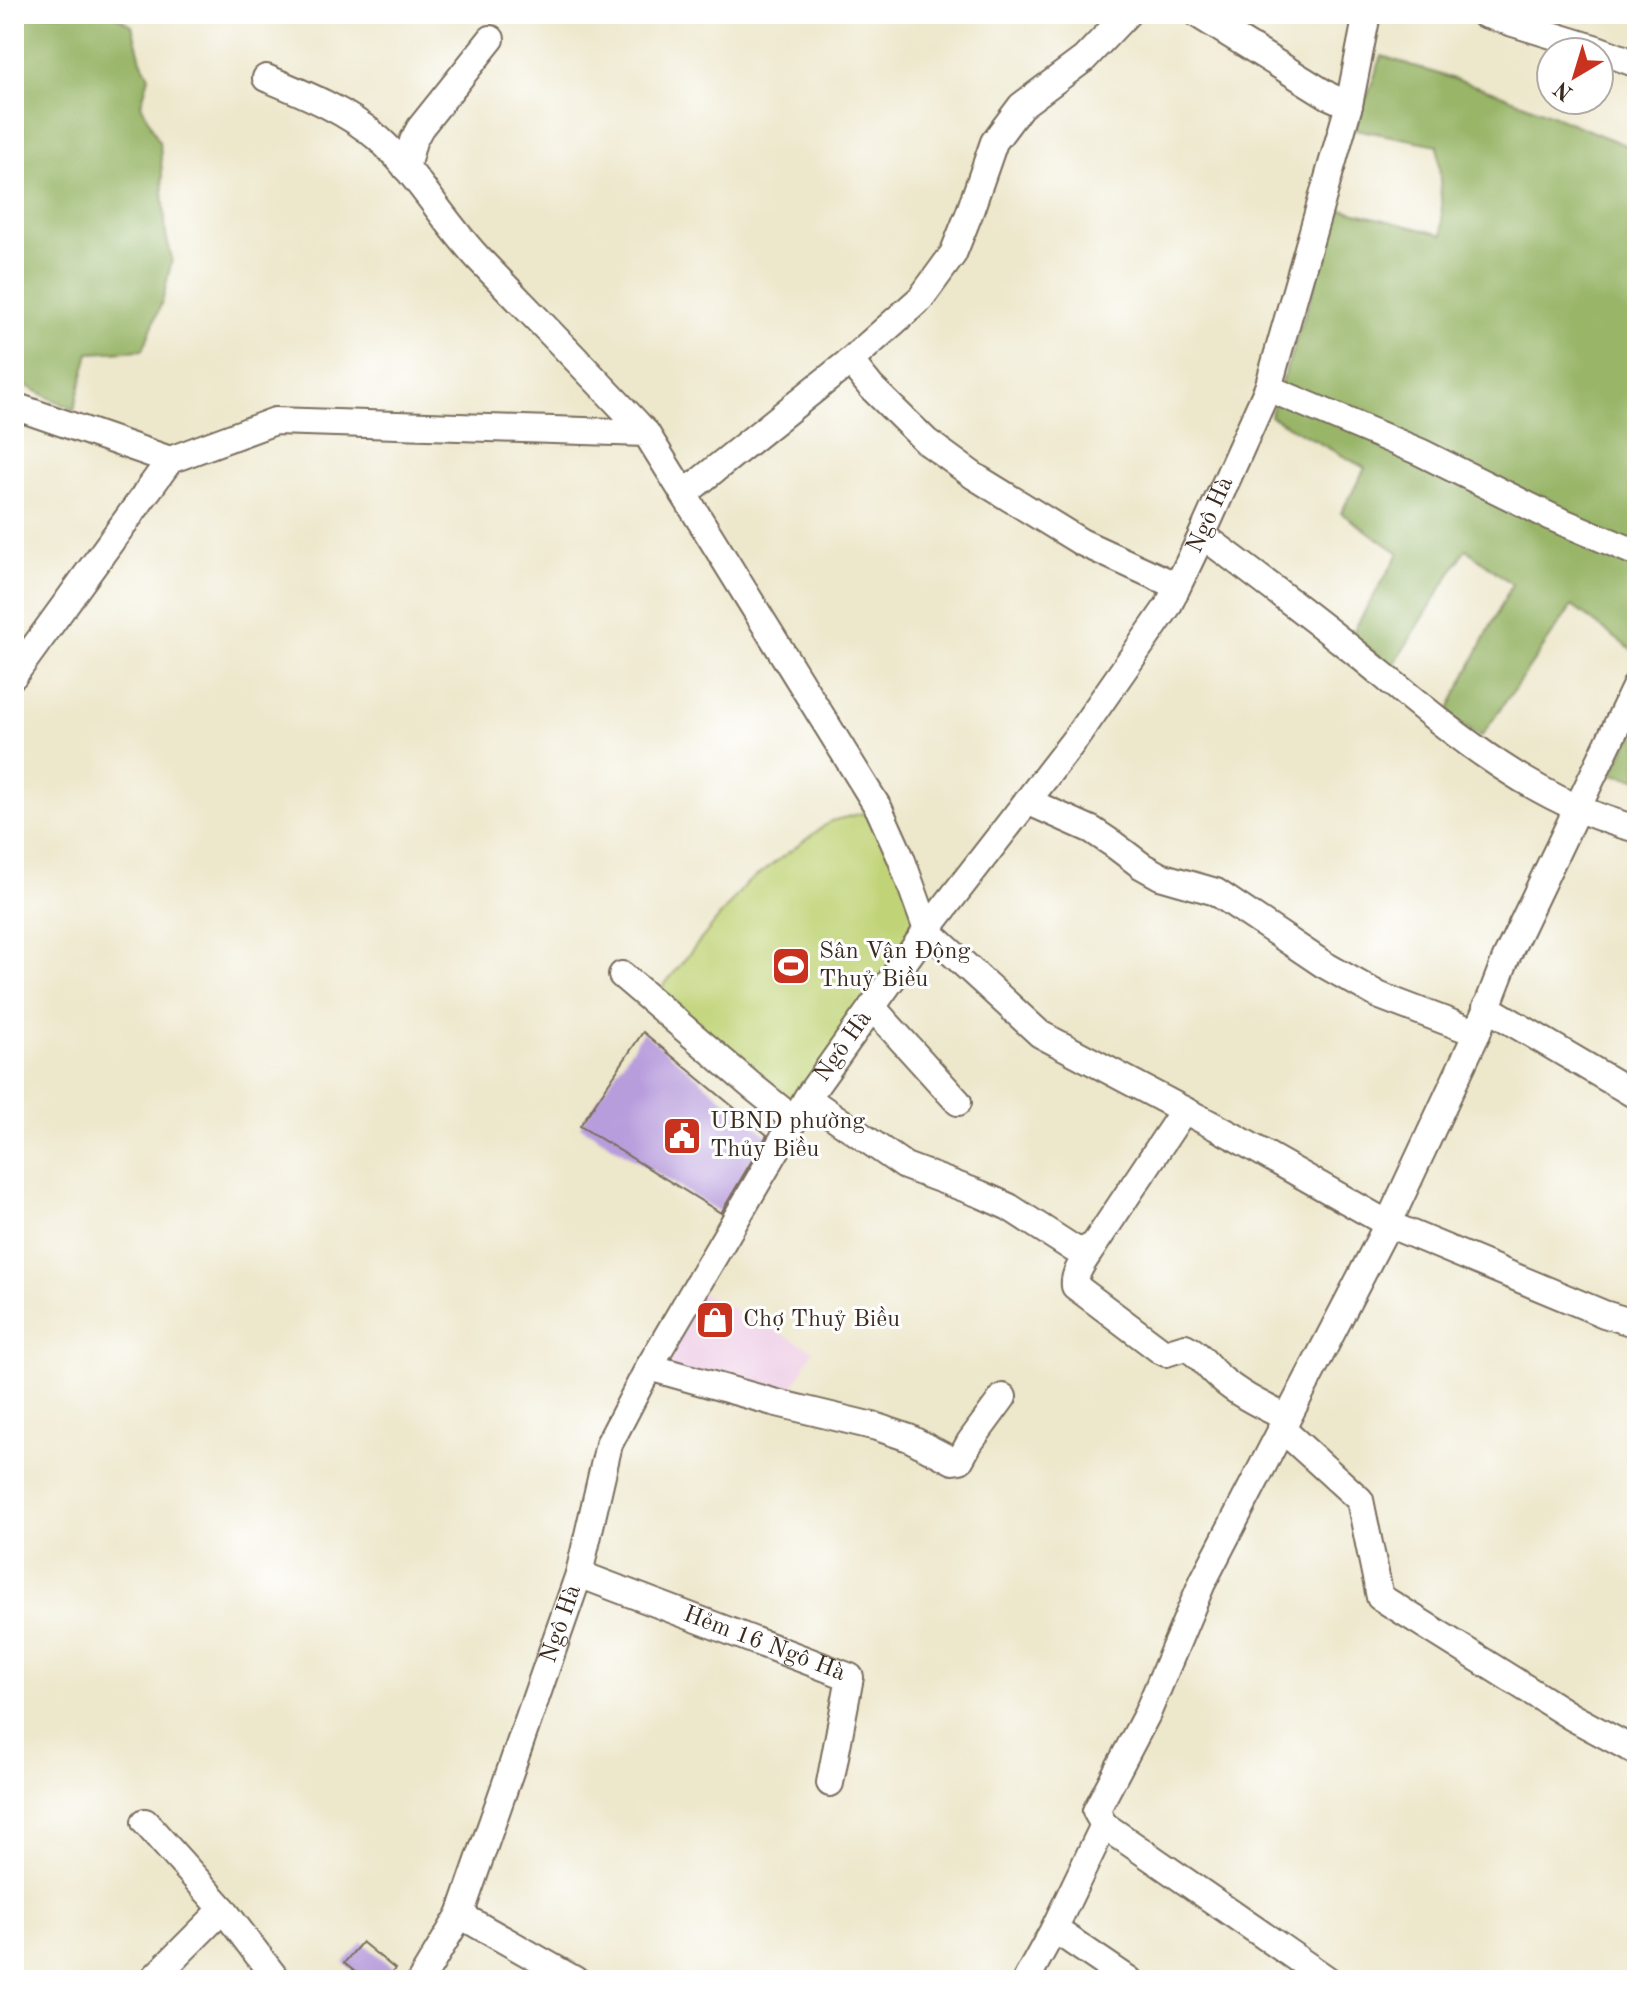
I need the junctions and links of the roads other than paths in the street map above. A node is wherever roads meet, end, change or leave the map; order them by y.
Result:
1 (1127, 14) edge
2 (1197, 14) edge
3 (1367, 14) edge
4 (1484, 14) edge
5 (491, 39) dead end
6 (1637, 64) edge
7 (266, 78) dead end
8 (1349, 105) junction
9 (406, 168) junction
10 (850, 361) junction
11 (1268, 388) junction
12 (14, 406) edge
13 (646, 433) junction
14 (170, 460) junction
15 (684, 494) junction
16 (1202, 535) junction
17 (1637, 553) edge
18 (1177, 586) junction
19 (14, 675) edge
20 (1637, 683) edge
21 (1027, 801) junction
22 (1577, 808) junction
23 (1637, 829) edge
24 (927, 930) junction
25 (622, 975) dead end
26 (872, 1007) junction
27 (1486, 1007) junction
28 (1477, 1033) junction
29 (1637, 1096) edge
30 (958, 1102) dead end
31 (801, 1109) junction
32 (1184, 1110) junction
33 (1388, 1224) junction
34 (1094, 1245) junction
35 (1637, 1324) edge
36 (649, 1367) junction
37 (1003, 1397) dead end
38 (1284, 1423) junction
39 (579, 1574) junction
40 (1637, 1752) edge
41 (830, 1783) dead end
42 (145, 1822) dead end
43 (1104, 1825) junction
44 (223, 1909) junction
45 (460, 1915) junction
46 (1054, 1929) junction
47 (152, 1980) edge
48 (277, 1980) edge
49 (421, 1980) edge
50 (575, 1980) edge
51 (1026, 1980) edge
52 (1129, 1980) edge
53 (1328, 1980) edge

1 - 10 street
2 - 8 street
3 - 8 street, Ngô Hà
4 - 6 street
5 - 9 street
7 - 9 street
8 - 11 street, Ngô Hà
9 - 13 street
10 - 15 street
10 - 18 street
11 - 16 street, Ngô Hà
11 - 17 street
12 - 14 street
13 - 14 street
13 - 15 street
14 - 19 street
15 - 24 street
16 - 18 street, Ngô Hà
16 - 22 street
18 - 21 street, Ngô Hà
20 - 22 street
21 - 24 street, Ngô Hà
21 - 28 street
22 - 23 street
22 - 27 street
24 - 26 street, Ngô Hà
24 - 32 street
25 - 31 street
26 - 30 street
26 - 31 street, Ngô Hà
27 - 28 street
27 - 29 street
28 - 33 street
31 - 34 street
31 - 36 street, Ngô Hà
32 - 33 street
32 - 34 street
33 - 35 street
33 - 38 street
34 - 38 street
36 - 37 street
36 - 39 street, Ngô Hà
38 - 40 street
38 - 43 street
39 - 41 street, Hẻm 16 Ngô Hà
39 - 45 street, Ngô Hà
42 - 44 street
43 - 46 street
43 - 53 street
44 - 47 street
44 - 48 street
45 - 49 street, Ngô Hà
45 - 50 street
46 - 51 street
46 - 52 street

